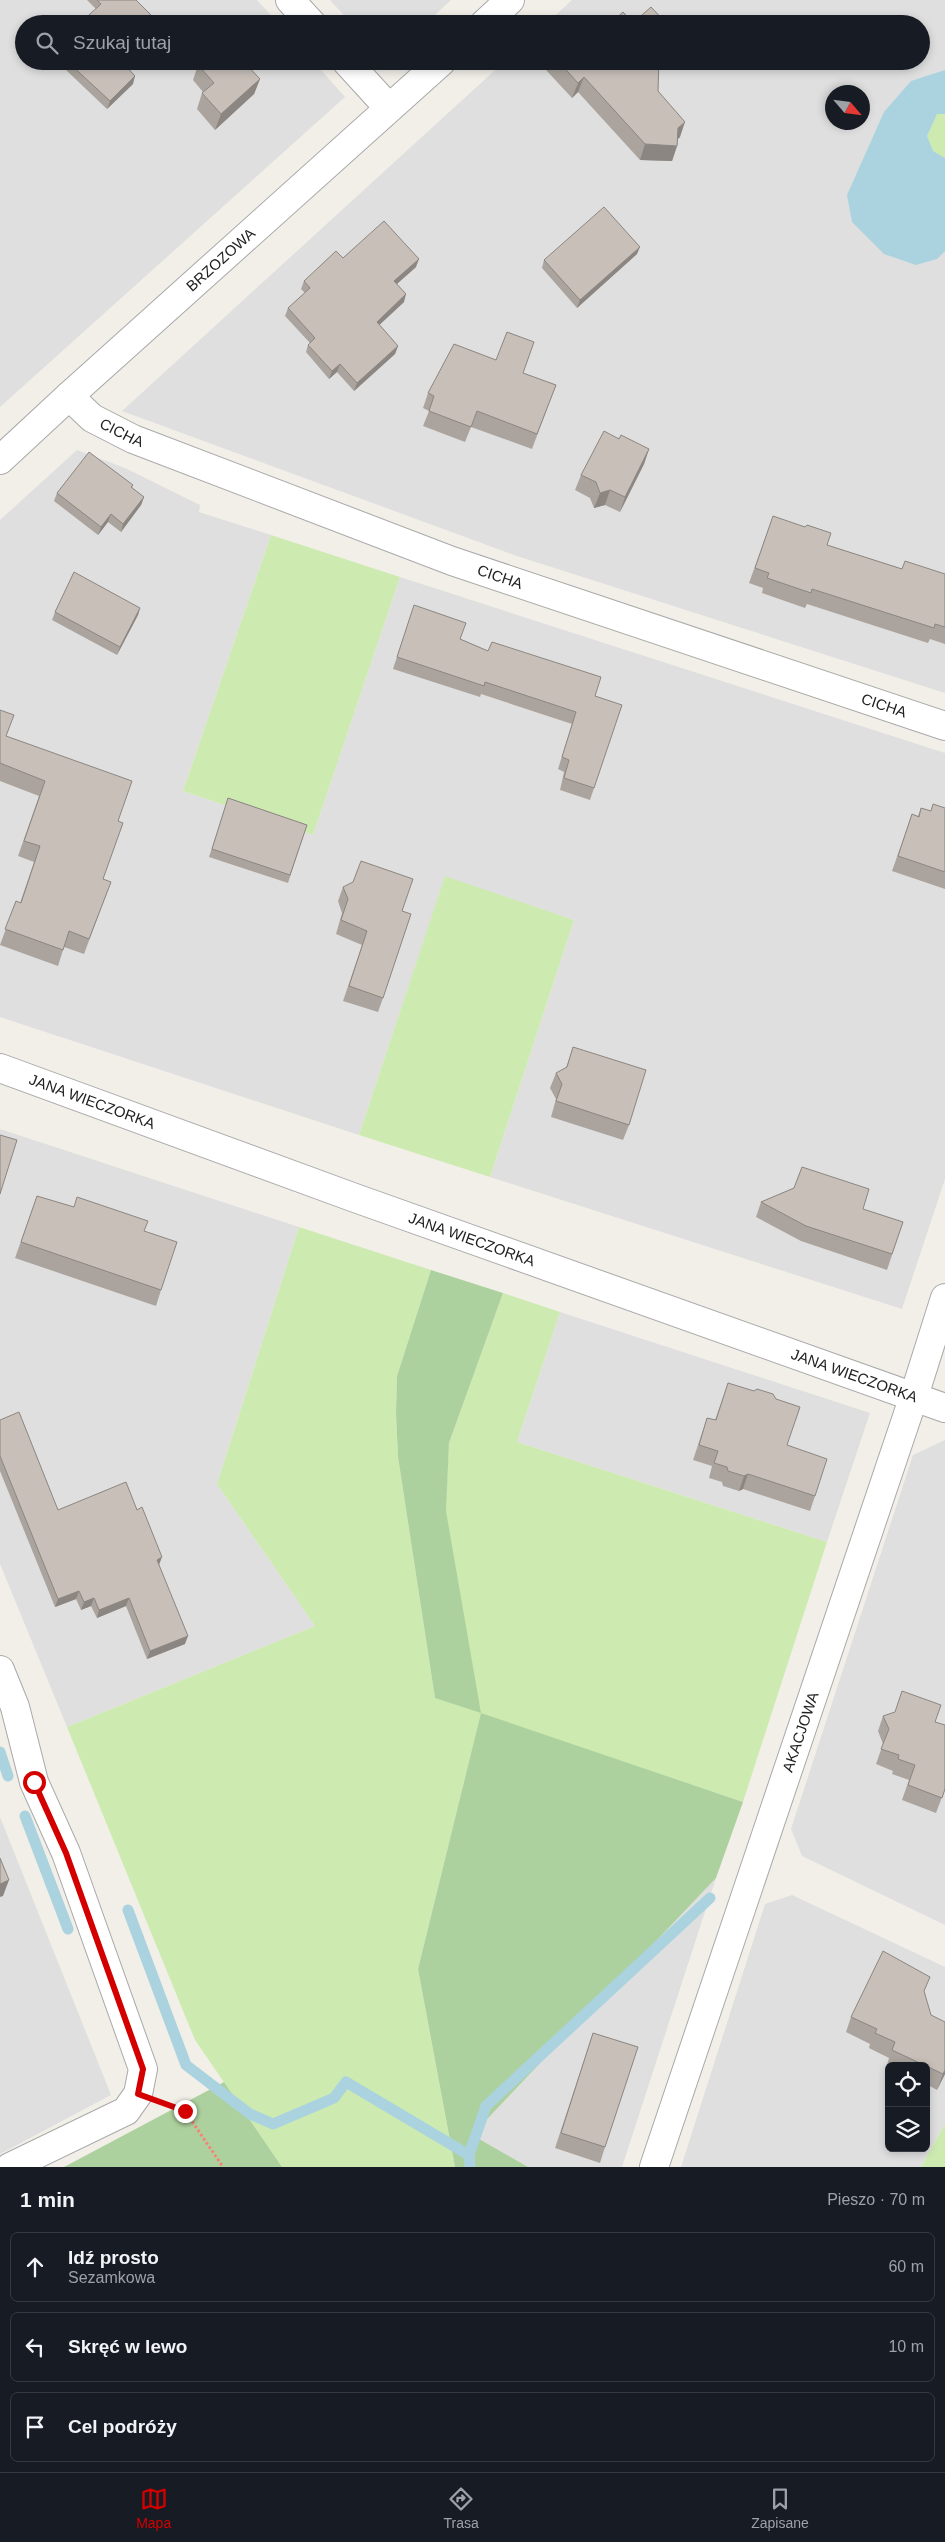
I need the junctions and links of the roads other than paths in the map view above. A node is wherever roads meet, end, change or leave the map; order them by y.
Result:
1 (290, 0) edge
2 (510, 0) edge
3 (304, 15) edge
4 (494, 15) edge
5 (354, 70) edge
6 (432, 70) edge
7 (389, 108) junction
8 (69, 396) junction
9 (0, 460) edge
10 (945, 726) edge
11 (0, 1068) edge
12 (945, 1298) edge
13 (913, 1399) junction
14 (945, 1408) edge
15 (0, 1670) edge
16 (10, 2167) edge
17 (654, 2167) edge

1 - 3 street
2 - 4 street
5 - 7 street
6 - 7 street, BRZOZOWA
7 - 8 street, BRZOZOWA
8 - 9 street, BRZOZOWA
8 - 10 street, CICHA
11 - 13 street, JANA WIECZORKA
12 - 13 street, AKACJOWA
13 - 14 street, JANA WIECZORKA
13 - 17 street, AKACJOWA
15 - 16 street

